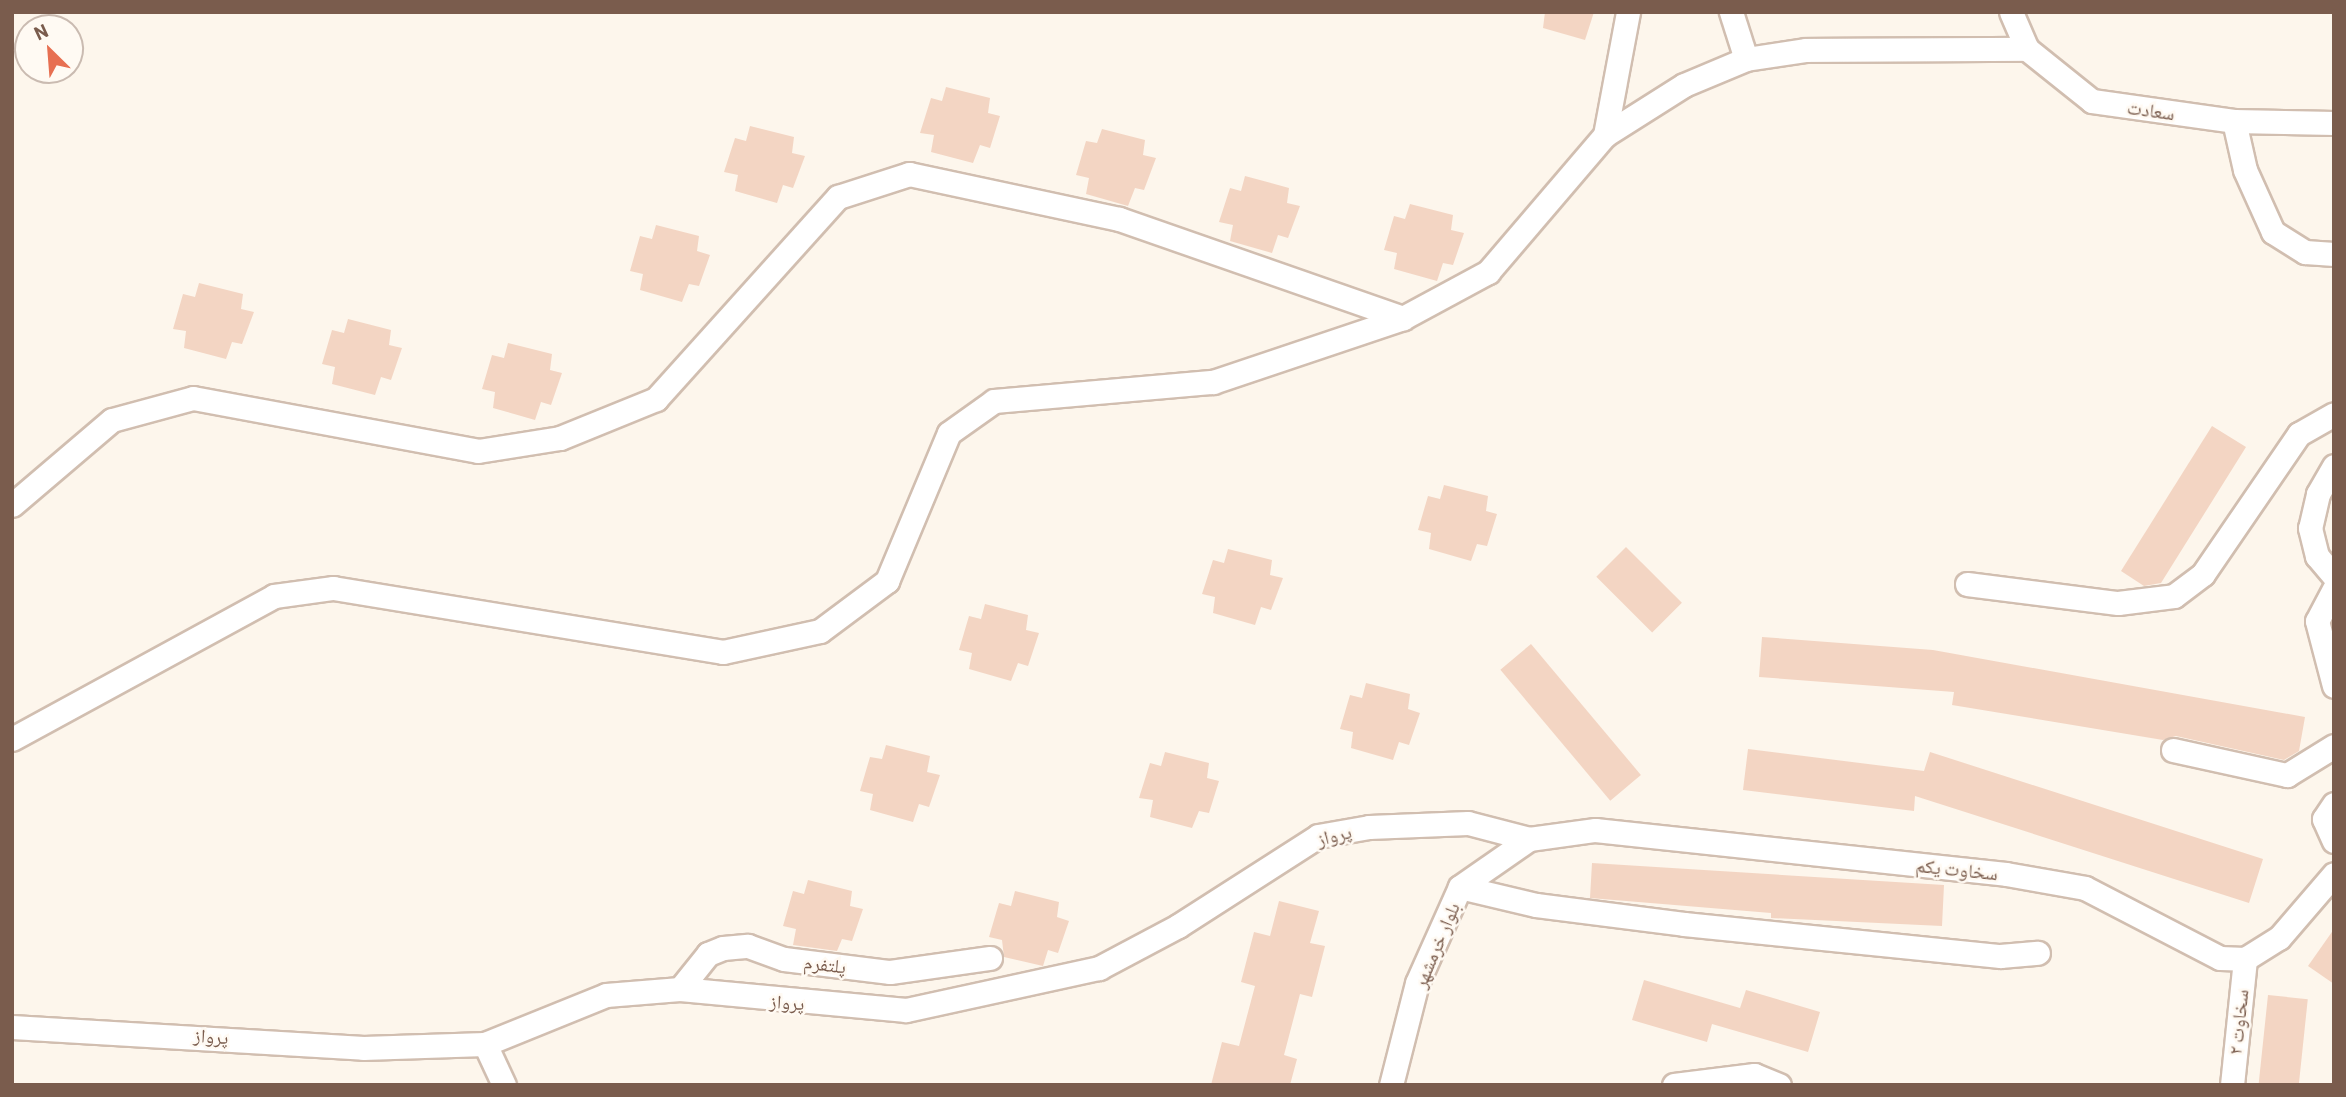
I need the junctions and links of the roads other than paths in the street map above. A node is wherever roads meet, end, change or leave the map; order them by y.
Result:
1 (1628, 12) edge
2 (1731, 12) edge
3 (2011, 12) edge
4 (2027, 50) junction
5 (1746, 59) junction
6 (2234, 121) junction
7 (2334, 123) edge
8 (1605, 135) junction
9 (2334, 254) edge
10 (1403, 318) junction
11 (2334, 414) edge
12 (2334, 466) edge
13 (12, 505) edge
14 (2334, 576) edge
15 (1967, 584) dead end
16 (2334, 589) edge
17 (2334, 686) edge
18 (12, 739) edge
19 (2334, 746) edge
20 (2173, 750) dead end
21 (2334, 804) edge
22 (1529, 839) junction
23 (2334, 841) edge
24 (2334, 874) edge
25 (1461, 887) junction
26 (2038, 953) dead end
27 (990, 958) dead end
28 (2245, 959) junction
29 (680, 989) junction
30 (12, 1027) edge
31 (485, 1044) junction
32 (504, 1085) edge
33 (1391, 1085) edge
34 (1674, 1085) edge
35 (1779, 1085) edge
36 (2232, 1085) edge

1 - 8 street
2 - 5 street
3 - 4 street, سعادت
4 - 5 street
4 - 6 street, سعادت
5 - 8 street
6 - 7 street, سعادت
6 - 9 street
8 - 10 street
10 - 13 street
10 - 18 street
11 - 15 street
12 - 14 street
16 - 17 street
19 - 20 street
21 - 23 street
22 - 25 street, بلوار خرمشهر
22 - 28 street, سخاوت یکم
22 - 29 street, پرواز
24 - 28 street
25 - 26 street
25 - 33 street, بلوار خرمشهر
27 - 29 street, پلتفرم
28 - 36 street, سخاوت ۲
29 - 31 street, پرواز
30 - 31 street, پرواز
31 - 32 street
34 - 35 street

